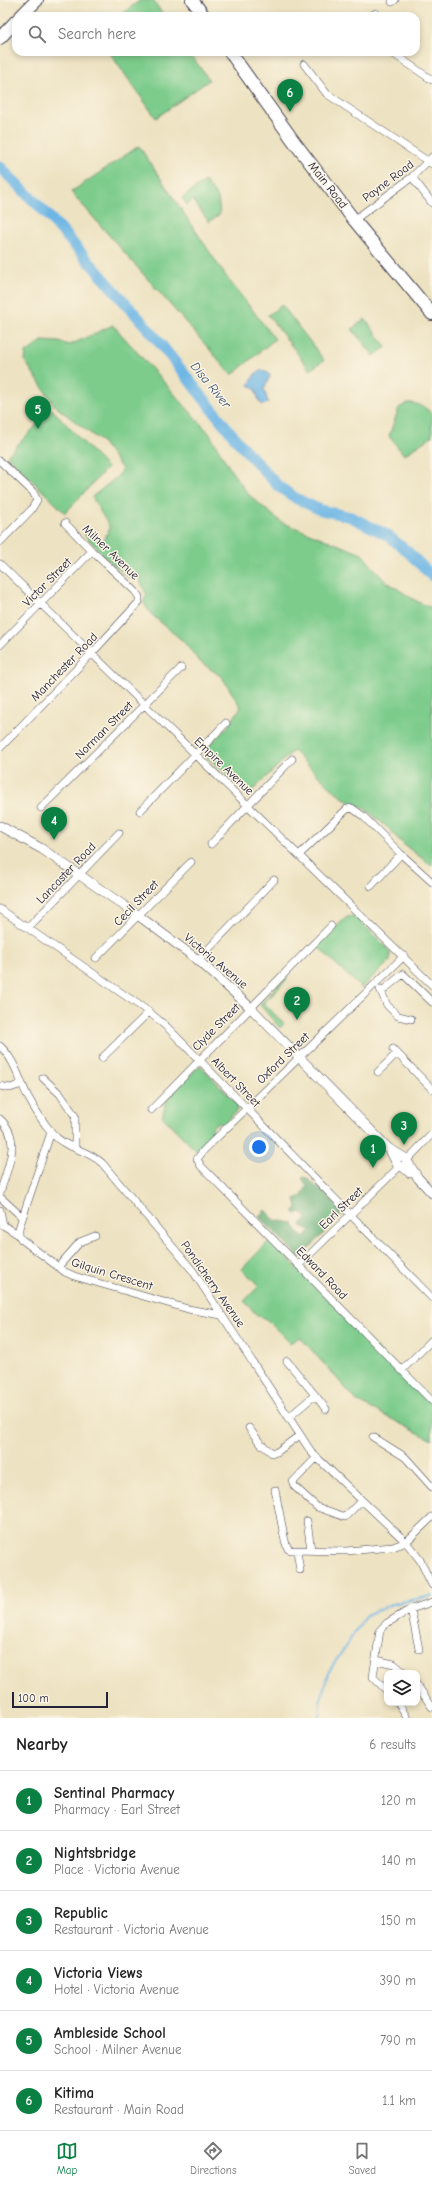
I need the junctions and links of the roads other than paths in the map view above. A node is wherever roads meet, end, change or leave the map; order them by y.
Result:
1 (37, 0) edge
2 (192, 0) edge
3 (25, 12) edge
4 (201, 12) edge
5 (12, 25) edge
6 (0, 38) edge
7 (233, 56) edge
8 (397, 56) edge
9 (304, 64) dead end
10 (432, 80) edge
11 (431, 161) edge
12 (412, 177) junction
13 (432, 203) edge
14 (354, 220) junction
15 (432, 314) edge
16 (0, 461) edge
17 (65, 523) dead end
18 (0, 542) edge
19 (92, 551) junction
20 (0, 564) edge
21 (140, 598) joint
22 (41, 603) junction
23 (0, 645) edge
24 (92, 653) junction
25 (181, 668) dead end
26 (145, 704) junction
27 (226, 723) dead end
28 (0, 748) edge
29 (196, 754) junction
30 (292, 759) dead end
31 (249, 805) junction
32 (41, 808) dead end
33 (140, 811) dead end
34 (0, 826) edge
35 (119, 833) dead end
36 (211, 844) dead end
37 (401, 854) junction
38 (299, 855) junction
39 (191, 862) dead end
40 (79, 874) junction
41 (274, 880) dead end
42 (432, 882) edge
43 (371, 886) dead end
44 (0, 909) edge
45 (139, 916) junction
46 (331, 926) dead end
47 (28, 928) junction
48 (404, 956) junction
49 (96, 958) dead end
50 (198, 960) junction
51 (376, 984) junction
52 (432, 985) edge
53 (382, 991) junction
54 (432, 1002) edge
55 (251, 1008) junction
56 (148, 1012) junction
57 (411, 1019) dead end
58 (0, 1046) edge
59 (300, 1057) junction
60 (102, 1058) dead end
61 (200, 1059) junction
62 (378, 1072) dead end
63 (43, 1078) dead end
64 (22, 1084) junction
65 (0, 1086) edge
66 (432, 1089) edge
67 (247, 1108) junction
68 (151, 1110) dead end
69 (0, 1119) edge
70 (51, 1132) junction
71 (432, 1134) edge
72 (76, 1148) junction
73 (198, 1159) joint
74 (402, 1163) junction
75 (0, 1193) edge
76 (432, 1193) edge
77 (0, 1197) edge
78 (0, 1210) edge
79 (350, 1214) junction
80 (22, 1217) junction
81 (2, 1228) edge
82 (19, 1235) junction
83 (95, 1236) dead end
84 (299, 1264) junction
85 (58, 1267) junction
86 (432, 1298) edge
87 (221, 1315) junction
88 (432, 1340) edge
89 (287, 1361) dead end
90 (402, 1370) junction
91 (315, 1395) junction
92 (432, 1401) edge
93 (326, 1409) dead end
94 (288, 1418) junction
95 (249, 1428) dead end
96 (300, 1435) junction
97 (373, 1437) dead end
98 (316, 1458) junction
99 (432, 1487) edge
100 (275, 1490) dead end
101 (361, 1501) junction
102 (432, 1518) edge
103 (308, 1521) dead end
104 (406, 1542) junction
105 (311, 1550) junction
106 (297, 1551) junction
107 (300, 1570) dead end
108 (432, 1585) edge
109 (432, 1602) edge
110 (411, 1610) junction
111 (419, 1650) dead end
112 (376, 1660) junction
113 (401, 1670) edge
114 (384, 1688) edge
115 (420, 1689) edge
116 (400, 1706) edge
117 (432, 1707) edge
118 (406, 1716) dead end

1 - 3 main road
2 - 4 main road
5 - 6 main road
7 - 14 main road, Main Road
8 - 10 street
9 - 11 street
11 - 12 street, Payne Road
12 - 13 street
12 - 14 street, Payne Road
14 - 15 main road, Main Road
16 - 18 street
17 - 19 street, Milner Avenue
19 - 21 street, Milner Avenue
19 - 22 street, Victor Street
20 - 22 street, Empire Avenue
21 - 24 street, Manchester Road
22 - 23 street, Victor Street
22 - 24 street, Empire Avenue
24 - 26 street, Empire Avenue
24 - 28 street, Manchester Road
25 - 26 street, Norman Street
26 - 29 street, Empire Avenue
26 - 32 street, Norman Street
27 - 29 street
29 - 31 street, Empire Avenue
29 - 33 street
30 - 31 street
31 - 36 street
31 - 38 street, Empire Avenue
34 - 40 street, Victoria Avenue
35 - 40 street, Lancaster Road
37 - 38 street
37 - 42 street
37 - 43 street
38 - 48 street, Empire Avenue
39 - 45 street, Cecil Street
40 - 45 street, Victoria Avenue
40 - 47 street, Lancaster Road
41 - 50 street
44 - 47 street, Albert Street
45 - 49 street, Cecil Street
45 - 50 street, Victoria Avenue
46 - 55 street, Clyde Street
47 - 56 street, Albert Street
48 - 51 street, Oxford Street
48 - 52 street, Empire Avenue
50 - 55 street, Victoria Avenue
51 - 53 street
51 - 59 street, Oxford Street
53 - 54 street
53 - 57 street
55 - 59 street, Victoria Avenue
55 - 61 street, Clyde Street
56 - 60 street
56 - 61 street, Albert Street
58 - 64 street, Pondicherry Avenue
59 - 67 street, Oxford Street
59 - 74 street, Victoria Avenue
61 - 67 street, Albert Street
61 - 68 street, Clyde Street
62 - 66 street
63 - 72 street
64 - 65 street
64 - 70 street, Pondicherry Avenue
67 - 73 street, Oxford Street
67 - 79 street, Albert Street
69 - 75 street
70 - 72 street, Pondicherry Avenue
70 - 80 street
71 - 74 street, Earl Street
72 - 87 street, Pondicherry Avenue
73 - 84 street, Edward Road
74 - 76 street, Victoria Avenue
74 - 79 street, Earl Street
77 - 80 street
78 - 81 street
79 - 84 street, Earl Street
79 - 86 street, Albert Street
80 - 82 street
81 - 82 street, Gilquin Crescent
82 - 85 street, Gilquin Crescent
83 - 85 street
84 - 90 street, Edward Road
85 - 87 street, Gilquin Crescent
87 - 94 street, Pondicherry Avenue
88 - 90 street
89 - 91 street
90 - 92 street, Edward Road
91 - 93 street
91 - 94 street
94 - 96 street, Pondicherry Avenue
95 - 96 street
96 - 98 street, Pondicherry Avenue
97 - 99 street
98 - 101 street, Pondicherry Avenue
98 - 101 street
100 - 106 street
101 - 104 street, Pondicherry Avenue
102 - 104 street
103 - 105 street
104 - 105 street
104 - 108 street, Pondicherry Avenue
105 - 106 street
106 - 107 street
109 - 110 street
110 - 111 street
110 - 112 street
112 - 113 street
112 - 114 street
115 - 117 street
116 - 118 street

